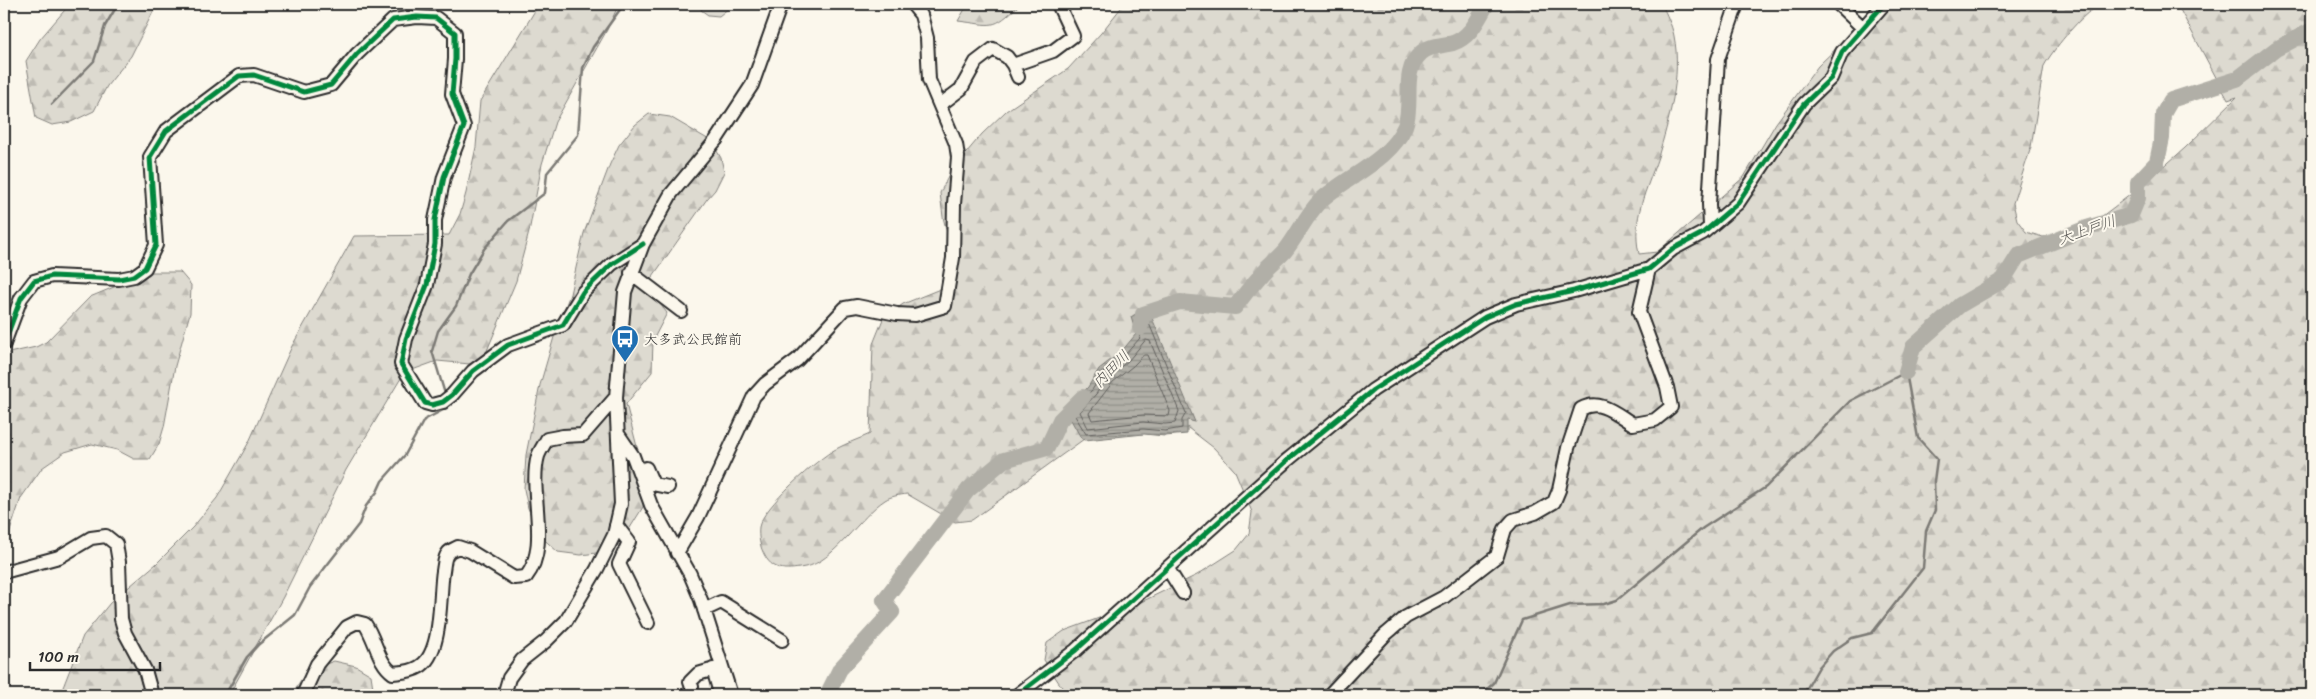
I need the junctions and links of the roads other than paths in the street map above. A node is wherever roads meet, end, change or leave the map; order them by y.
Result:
1 (781, 4) edge
2 (912, 4) edge
3 (1058, 4) edge
4 (1737, 4) edge
5 (1838, 4) edge
6 (1884, 4) edge
7 (1862, 27) junction
8 (940, 105) junction
9 (1710, 226) junction
10 (643, 244) junction
11 (1649, 269) junction
12 (632, 273) junction
13 (681, 311) dead end
14 (4, 344) edge
15 (616, 397) junction
16 (617, 432) junction
17 (629, 450) junction
18 (668, 486) dead end
19 (616, 525) junction
20 (676, 553) junction
21 (1168, 569) junction
22 (4, 572) edge
23 (1182, 593) dead end
24 (704, 610) junction
25 (648, 623) dead end
26 (782, 640) dead end
27 (717, 668) junction
28 (692, 686) dead end
29 (725, 694) edge
30 (152, 695) edge
31 (303, 695) edge
32 (504, 695) edge
33 (1016, 695) edge
34 (1329, 695) edge

1 - 10 street
2 - 8 street
3 - 8 street
4 - 9 street
5 - 7 street
6 - 7 street
7 - 9 street
8 - 20 street
9 - 11 street
10 - 12 street
10 - 14 street
11 - 21 street
11 - 34 street
12 - 13 street
12 - 15 street
15 - 16 street
15 - 31 street
16 - 17 street
16 - 19 street
17 - 18 street
17 - 20 street
19 - 25 street
19 - 32 street
20 - 24 street
21 - 23 street
21 - 33 street
22 - 30 street
24 - 26 street
24 - 27 street
27 - 28 street
27 - 29 street

